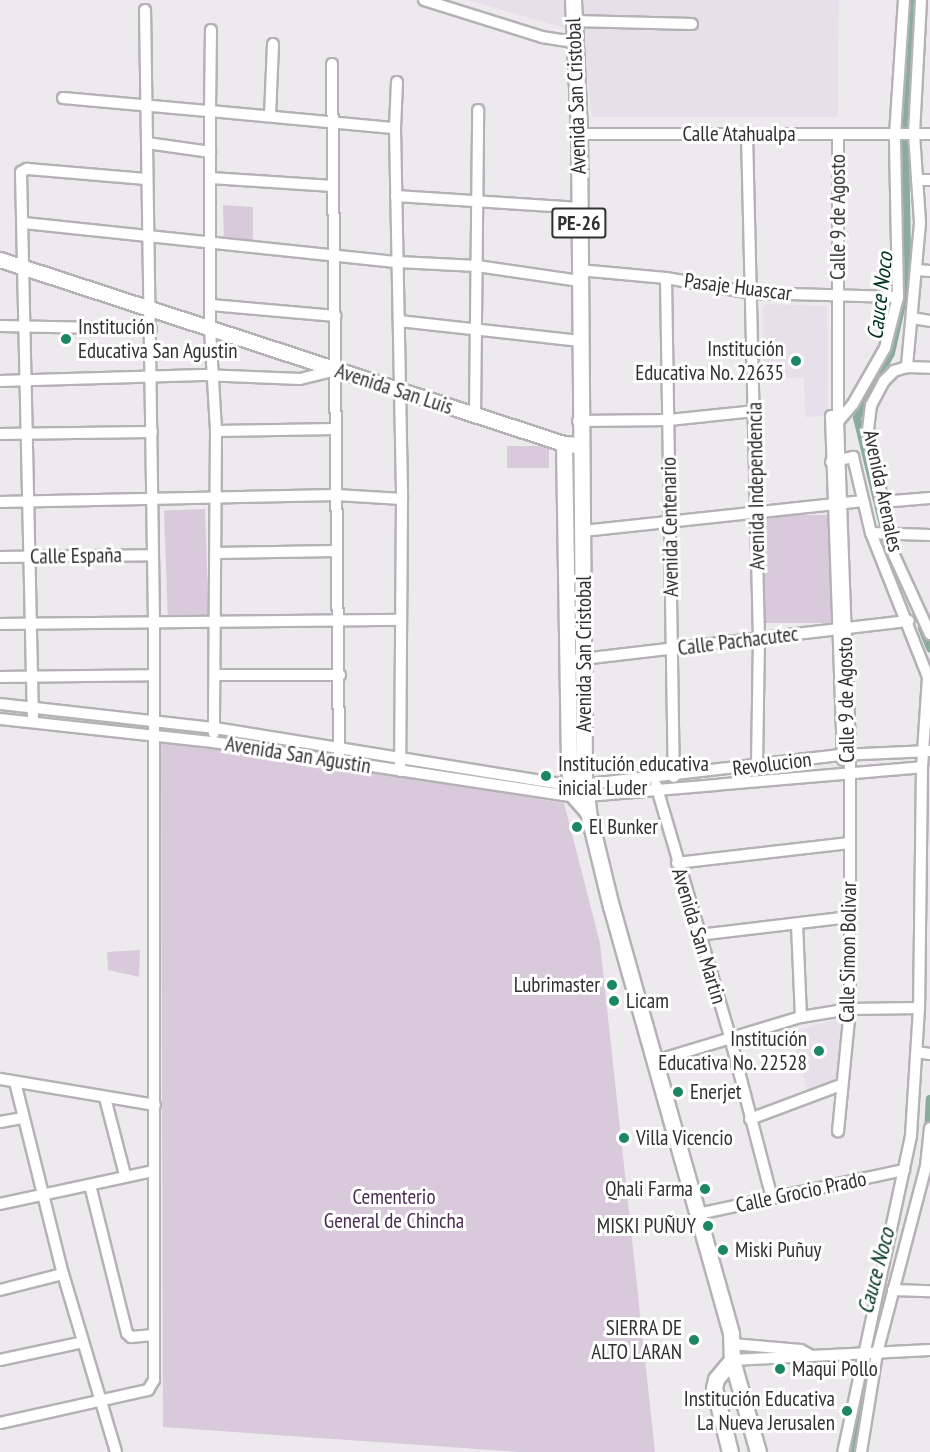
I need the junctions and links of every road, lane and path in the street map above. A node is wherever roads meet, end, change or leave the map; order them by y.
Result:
1 (424, 0) edge
2 (573, 0) edge
3 (904, 0) edge
4 (921, 0) edge
5 (145, 10) dead end
6 (574, 21) junction
7 (692, 24) dead end
8 (211, 30) dead end
9 (574, 42) junction
10 (273, 44) dead end
11 (332, 64) dead end
12 (397, 82) dead end
13 (63, 98) dead end
14 (147, 104) junction
15 (478, 110) dead end
16 (210, 111) junction
17 (270, 116) junction
18 (331, 122) junction
19 (395, 128) junction
20 (579, 134) junction
21 (747, 134) junction
22 (834, 134) junction
23 (913, 134) junction
24 (897, 135) junction
25 (930, 135) edge
26 (147, 143) junction
27 (210, 152) junction
28 (211, 178) junction
29 (147, 179) junction
30 (917, 180) junction
31 (930, 180) edge
32 (333, 186) junction
33 (396, 196) junction
34 (478, 201) junction
35 (580, 208) junction
36 (24, 223) junction
37 (925, 224) edge
38 (147, 237) junction
39 (210, 242) junction
40 (334, 255) junction
41 (0, 261) edge
42 (398, 262) junction
43 (477, 266) junction
44 (0, 268) edge
45 (917, 270) junction
46 (930, 271) edge
47 (22, 272) junction
48 (579, 276) junction
49 (666, 278) junction
50 (752, 292) junction
51 (834, 296) junction
52 (898, 297) junction
53 (211, 305) junction
54 (150, 310) junction
55 (336, 316) junction
56 (912, 318) junction
57 (399, 321) junction
58 (930, 321) edge
59 (27, 325) junction
60 (0, 326) edge
61 (478, 328) junction
62 (151, 329) junction
63 (210, 329) junction
64 (580, 341) junction
65 (907, 367) junction
66 (930, 368) edge
67 (336, 370) junction
68 (213, 376) junction
69 (151, 378) junction
70 (0, 381) edge
71 (27, 381) junction
72 (399, 390) junction
73 (754, 411) junction
74 (475, 415) junction
75 (669, 420) junction
76 (578, 421) junction
77 (834, 426) junction
78 (336, 429) junction
79 (216, 431) junction
80 (152, 432) junction
81 (0, 434) edge
82 (28, 434) junction
83 (571, 445) junction
84 (862, 455) junction
85 (835, 461) junction
86 (336, 495) junction
87 (930, 498) edge
88 (151, 499) junction
89 (402, 499) junction
90 (216, 500) junction
91 (29, 501) junction
92 (863, 501) junction
93 (0, 502) edge
94 (881, 502) junction
95 (837, 503) junction
96 (755, 513) junction
97 (670, 522) junction
98 (583, 531) junction
99 (881, 533) junction
100 (930, 535) edge
101 (336, 551) junction
102 (215, 553) junction
103 (153, 555) junction
104 (0, 557) edge
105 (29, 557) junction
106 (583, 557) junction
107 (566, 559) junction
108 (400, 620) junction
109 (154, 621) junction
110 (338, 621) junction
111 (909, 621) junction
112 (216, 622) junction
113 (0, 624) edge
114 (28, 624) junction
115 (841, 629) junction
116 (930, 634) edge
117 (759, 638) junction
118 (672, 648) junction
119 (584, 659) junction
120 (566, 661) junction
121 (153, 675) junction
122 (216, 675) junction
123 (340, 675) junction
124 (30, 676) junction
125 (0, 677) edge
126 (0, 704) edge
127 (32, 706) junction
128 (0, 719) edge
129 (154, 720) junction
130 (33, 722) junction
131 (215, 728) junction
132 (154, 735) junction
133 (213, 742) junction
134 (339, 749) junction
135 (927, 751) edge
136 (845, 755) junction
137 (338, 761) junction
138 (400, 765) junction
139 (757, 766) junction
140 (922, 767) junction
141 (849, 773) junction
142 (674, 777) junction
143 (654, 778) junction
144 (657, 791) junction
145 (576, 794) junction
146 (849, 843) junction
147 (677, 863) junction
148 (849, 917) junction
149 (798, 925) junction
150 (698, 935) junction
151 (919, 1008) junction
152 (850, 1009) junction
153 (801, 1017) junction
154 (730, 1037) junction
155 (917, 1052) junction
156 (930, 1054) edge
157 (655, 1061) junction
158 (0, 1079) edge
159 (15, 1082) junction
160 (841, 1085) junction
161 (105, 1098) junction
162 (155, 1106) junction
163 (22, 1118) junction
164 (750, 1119) junction
165 (0, 1122) edge
166 (930, 1128) edge
167 (838, 1131) dead end
168 (904, 1170) junction
169 (153, 1171) junction
170 (125, 1175) junction
171 (90, 1185) junction
172 (43, 1194) junction
173 (772, 1198) junction
174 (0, 1204) edge
175 (698, 1214) junction
176 (63, 1274) junction
177 (0, 1290) edge
178 (893, 1290) junction
179 (930, 1291) edge
180 (154, 1335) junction
181 (83, 1342) junction
182 (732, 1344) junction
183 (930, 1350) edge
184 (864, 1352) junction
185 (877, 1353) junction
186 (810, 1355) junction
187 (0, 1360) edge
188 (732, 1360) junction
189 (101, 1401) junction
190 (0, 1423) edge
191 (117, 1452) edge
192 (730, 1452) edge
193 (758, 1452) edge
194 (843, 1452) edge
195 (861, 1452) edge

1 - 9 street
2 - 6 highway, Avenida San Cristobal / PE-26
3 - 24 street, Avenida Arenales
4 - 23 street
5 - 14 street
6 - 7 street
6 - 9 highway, Avenida San Cristobal / PE-26
8 - 16 street
9 - 20 highway, Avenida San Cristobal / PE-26
10 - 17 street
11 - 18 street
12 - 19 street
13 - 14 street
14 - 16 street
14 - 26 street
15 - 34 street
16 - 17 street
16 - 27 street
17 - 18 street
18 - 19 street
18 - 32 street
19 - 33 street
20 - 21 street, Calle Atahualpa
20 - 35 highway, Avenida San Cristobal / PE-26
21 - 22 street, Calle Atahualpa
21 - 50 street, Avenida Independencia
22 - 24 street, Calle Atahualpa
22 - 51 street, Calle 9 de Agosto
23 - 24 street, Calle Atahualpa
23 - 25 street, Calle Atahualpa
23 - 30 street
24 - 52 street, Avenida Arenales
26 - 27 street
26 - 29 street
27 - 28 street
28 - 32 street
28 - 39 street
29 - 36 street
29 - 38 street
30 - 31 street
30 - 37 street
32 - 40 street
33 - 34 street
33 - 42 street
34 - 35 street
34 - 43 street
35 - 48 highway, Avenida San Cristobal / PE-26
36 - 38 street, Pasaje Huascar
36 - 47 street
37 - 45 street
38 - 39 street, Pasaje Huascar
38 - 54 street
39 - 40 street, Pasaje Huascar
39 - 53 street
40 - 42 street, Pasaje Huascar
40 - 55 street
41 - 47 main road, Avenida San Luis
42 - 43 street, Pasaje Huascar
42 - 57 street
43 - 48 street, Pasaje Huascar
43 - 61 street
44 - 47 main road, Avenida San Luis
45 - 46 street
45 - 56 street
47 - 54 main road, Avenida San Luis
47 - 59 street
48 - 49 street, Pasaje Huascar
48 - 64 highway, Avenida San Cristobal / PE-26
49 - 50 street, Pasaje Huascar
49 - 75 street, Avenida Centenario
50 - 51 street, Pasaje Huascar
50 - 73 street, Avenida Independencia
51 - 52 street, Pasaje Huascar
51 - 77 street, Calle 9 de Agosto
52 - 77 street, Avenida Arenales
53 - 55 street
53 - 63 street
54 - 62 street
54 - 63 main road, Avenida San Luis
55 - 67 street
56 - 58 street
56 - 65 street
57 - 61 street
57 - 72 street
59 - 60 street
59 - 62 street
59 - 71 street
61 - 64 street
61 - 74 street
62 - 69 street
63 - 67 main road, Avenida San Luis
63 - 68 street
64 - 76 highway, Avenida San Cristobal / PE-26
65 - 66 street
65 - 84 street, Avenida Arenales
67 - 68 street
67 - 72 main road, Avenida San Luis
67 - 78 street
68 - 69 street
68 - 79 street
69 - 71 street
69 - 80 street
70 - 71 street
71 - 82 street
72 - 74 main road, Avenida San Luis
72 - 89 street
73 - 75 street
73 - 96 street, Avenida Independencia
74 - 83 main road, Avenida San Luis
75 - 76 street
75 - 97 street, Avenida Centenario
76 - 83 highway, Avenida San Cristobal / PE-26
77 - 85 street, Calle 9 de Agosto
78 - 79 street
78 - 86 street
79 - 90 street
80 - 82 street
80 - 88 street
81 - 82 street
82 - 91 street
83 - 98 highway, Avenida San Cristobal / PE-26
83 - 107 highway
84 - 85 street
84 - 92 street
84 - 94 street, Avenida Arenales
85 - 95 street, Calle 9 de Agosto
86 - 89 street
86 - 90 street
86 - 101 street
87 - 94 street
88 - 90 street
88 - 91 street
88 - 103 street
89 - 108 street
90 - 102 street
91 - 93 street
91 - 105 street
92 - 95 street
92 - 99 street
94 - 99 street, Avenida Arenales
95 - 96 street
95 - 115 street, Calle 9 de Agosto
96 - 97 street
96 - 117 street, Avenida Independencia
97 - 98 street
97 - 118 street, Avenida Centenario
98 - 106 highway, Avenida San Cristobal / PE-26
99 - 100 street
99 - 111 street
99 - 116 street, Avenida Arenales
101 - 102 street
101 - 110 street
102 - 112 street
103 - 105 street, Calle España
103 - 109 street
104 - 105 street, Calle España
105 - 114 street
106 - 107 highway
106 - 119 highway, Avenida San Cristobal / PE-26
107 - 120 highway
108 - 110 street
108 - 138 street
109 - 112 street
109 - 114 street
109 - 121 street
110 - 112 street
110 - 123 street
111 - 115 street, Calle Pachacutec
111 - 135 street
112 - 122 street
113 - 114 street
114 - 124 street
115 - 117 street, Calle Pachacutec
115 - 136 street, Calle 9 de Agosto
117 - 118 street, Calle Pachacutec
117 - 139 street, Avenida Independencia
118 - 119 street, Calle Pachacutec
118 - 142 street, Avenida Centenario
119 - 120 street, Calle Pachacutec
119 - 145 highway, Avenida San Cristobal / PE-26
120 - 145 highway
121 - 124 street
121 - 129 street
122 - 123 street
122 - 131 street
123 - 134 street
124 - 125 street
124 - 127 street
126 - 127 street, Avenida San Agustin
127 - 129 street, Avenida San Agustin
127 - 130 street
128 - 130 street, Avenida San Agustin
129 - 131 street, Avenida San Agustin
129 - 132 street
130 - 132 street, Avenida San Agustin
131 - 133 street
131 - 134 street, Avenida San Agustin
132 - 133 street, Avenida San Agustin
132 - 162 street
133 - 137 street, Avenida San Agustin
134 - 137 street
134 - 138 street, Avenida San Agustin
135 - 136 street, Revolucion
135 - 140 street
136 - 139 street, Revolucion
136 - 141 street, Calle 9 de Agosto
137 - 138 street, Avenida San Agustin
138 - 145 street, Avenida San Agustin
139 - 142 street, Revolucion
140 - 141 street, Revolucion
140 - 151 street
141 - 144 street, Revolucion
141 - 146 street, Calle Simon Bolivar
142 - 143 street, Revolucion
143 - 144 street, Avenida San Martin
143 - 145 street, Revolucion
144 - 145 street, Revolucion
144 - 147 street, Avenida San Martin
145 - 157 highway, Avenida San Cristobal / PE-26
146 - 147 street
146 - 148 street, Calle Simon Bolivar
147 - 150 street, Avenida San Martin
148 - 149 street
148 - 152 street, Calle Simon Bolivar
149 - 150 street
149 - 153 street
150 - 154 street, Avenida San Martin
151 - 152 street
151 - 155 street
152 - 153 street
152 - 160 street, Calle Simon Bolivar
153 - 154 street
154 - 157 street
154 - 164 street, Avenida San Martin
155 - 156 street
155 - 168 street
157 - 175 highway, Avenida San Cristobal / PE-26
158 - 159 street
159 - 161 street
159 - 163 street
160 - 164 street
160 - 167 street, Calle Simon Bolivar
161 - 162 street
161 - 170 street
162 - 169 street
163 - 165 street
163 - 172 street
164 - 173 street, Avenida San Martin
166 - 178 street
168 - 173 street, Calle Grocio Prado
168 - 184 street
169 - 170 street
169 - 180 street
170 - 171 street
171 - 172 street
171 - 180 street
172 - 174 street
172 - 176 street
173 - 175 street, Calle Grocio Prado
175 - 182 highway, Avenida San Cristobal / PE-26
176 - 177 street
176 - 181 street
178 - 179 street
178 - 185 street
180 - 189 street
181 - 187 street
181 - 189 street
182 - 186 street
182 - 188 highway, Avenida San Cristobal / PE-26
183 - 185 street
184 - 185 street
184 - 186 street
184 - 194 street
185 - 195 street
186 - 188 street
188 - 192 highway
188 - 193 highway, PE-26
189 - 190 street
189 - 191 street

